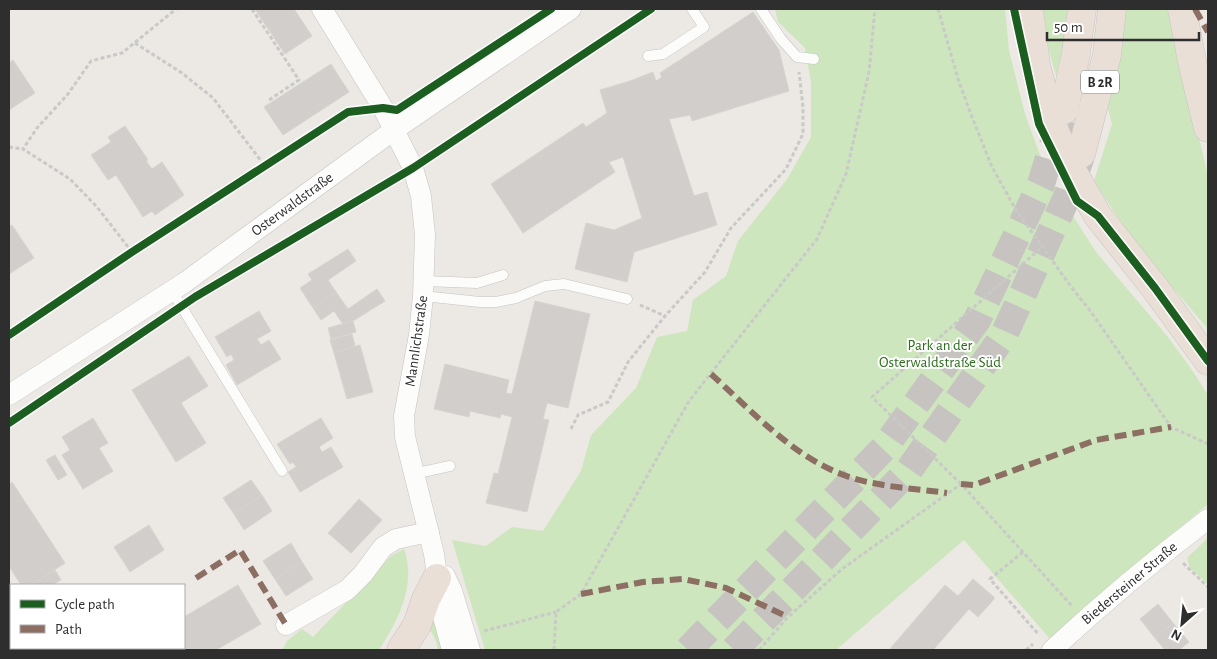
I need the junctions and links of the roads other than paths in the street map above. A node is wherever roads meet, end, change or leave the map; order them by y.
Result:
1 (322, 9) edge
2 (571, 9) edge
3 (692, 9) edge
4 (761, 9) edge
5 (1029, 9) edge
6 (1082, 9) edge
7 (1112, 9) edge
8 (1182, 9) edge
9 (648, 56) dead end
10 (814, 59) dead end
11 (1064, 110) tunnel mouth
12 (1208, 128) edge
13 (394, 130) junction
14 (1081, 154) tunnel mouth
15 (503, 275) dead end
16 (423, 289) junction
17 (172, 291) junction
18 (627, 299) road end
19 (1208, 361) edge
20 (9, 395) edge
21 (450, 466) dead end
22 (282, 471) dead end
23 (413, 474) junction
24 (1208, 519) edge
25 (428, 532) junction
26 (436, 566) junction
27 (286, 625) dead end
28 (1046, 644) edge
29 (463, 645) edge
30 (401, 650) edge

1 - 13 street, Mannlichstraße
2 - 13 street, Osterwaldstraße
3 - 9 lane
4 - 10 lane
5 - 19 highway
6 - 11 highway, B 2R
7 - 14 highway, B 2R
8 - 12 highway
13 - 16 street, Mannlichstraße
13 - 17 street, Osterwaldstraße
15 - 16 lane
16 - 18 lane
16 - 23 street, Mannlichstraße
17 - 20 street, Osterwaldstraße
17 - 22 lane
21 - 23 lane
23 - 25 street, Mannlichstraße
24 - 28 street, Biedersteiner Straße
25 - 26 street, Mannlichstraße
25 - 27 street
26 - 29 street, Mannlichstraße
26 - 30 highway

